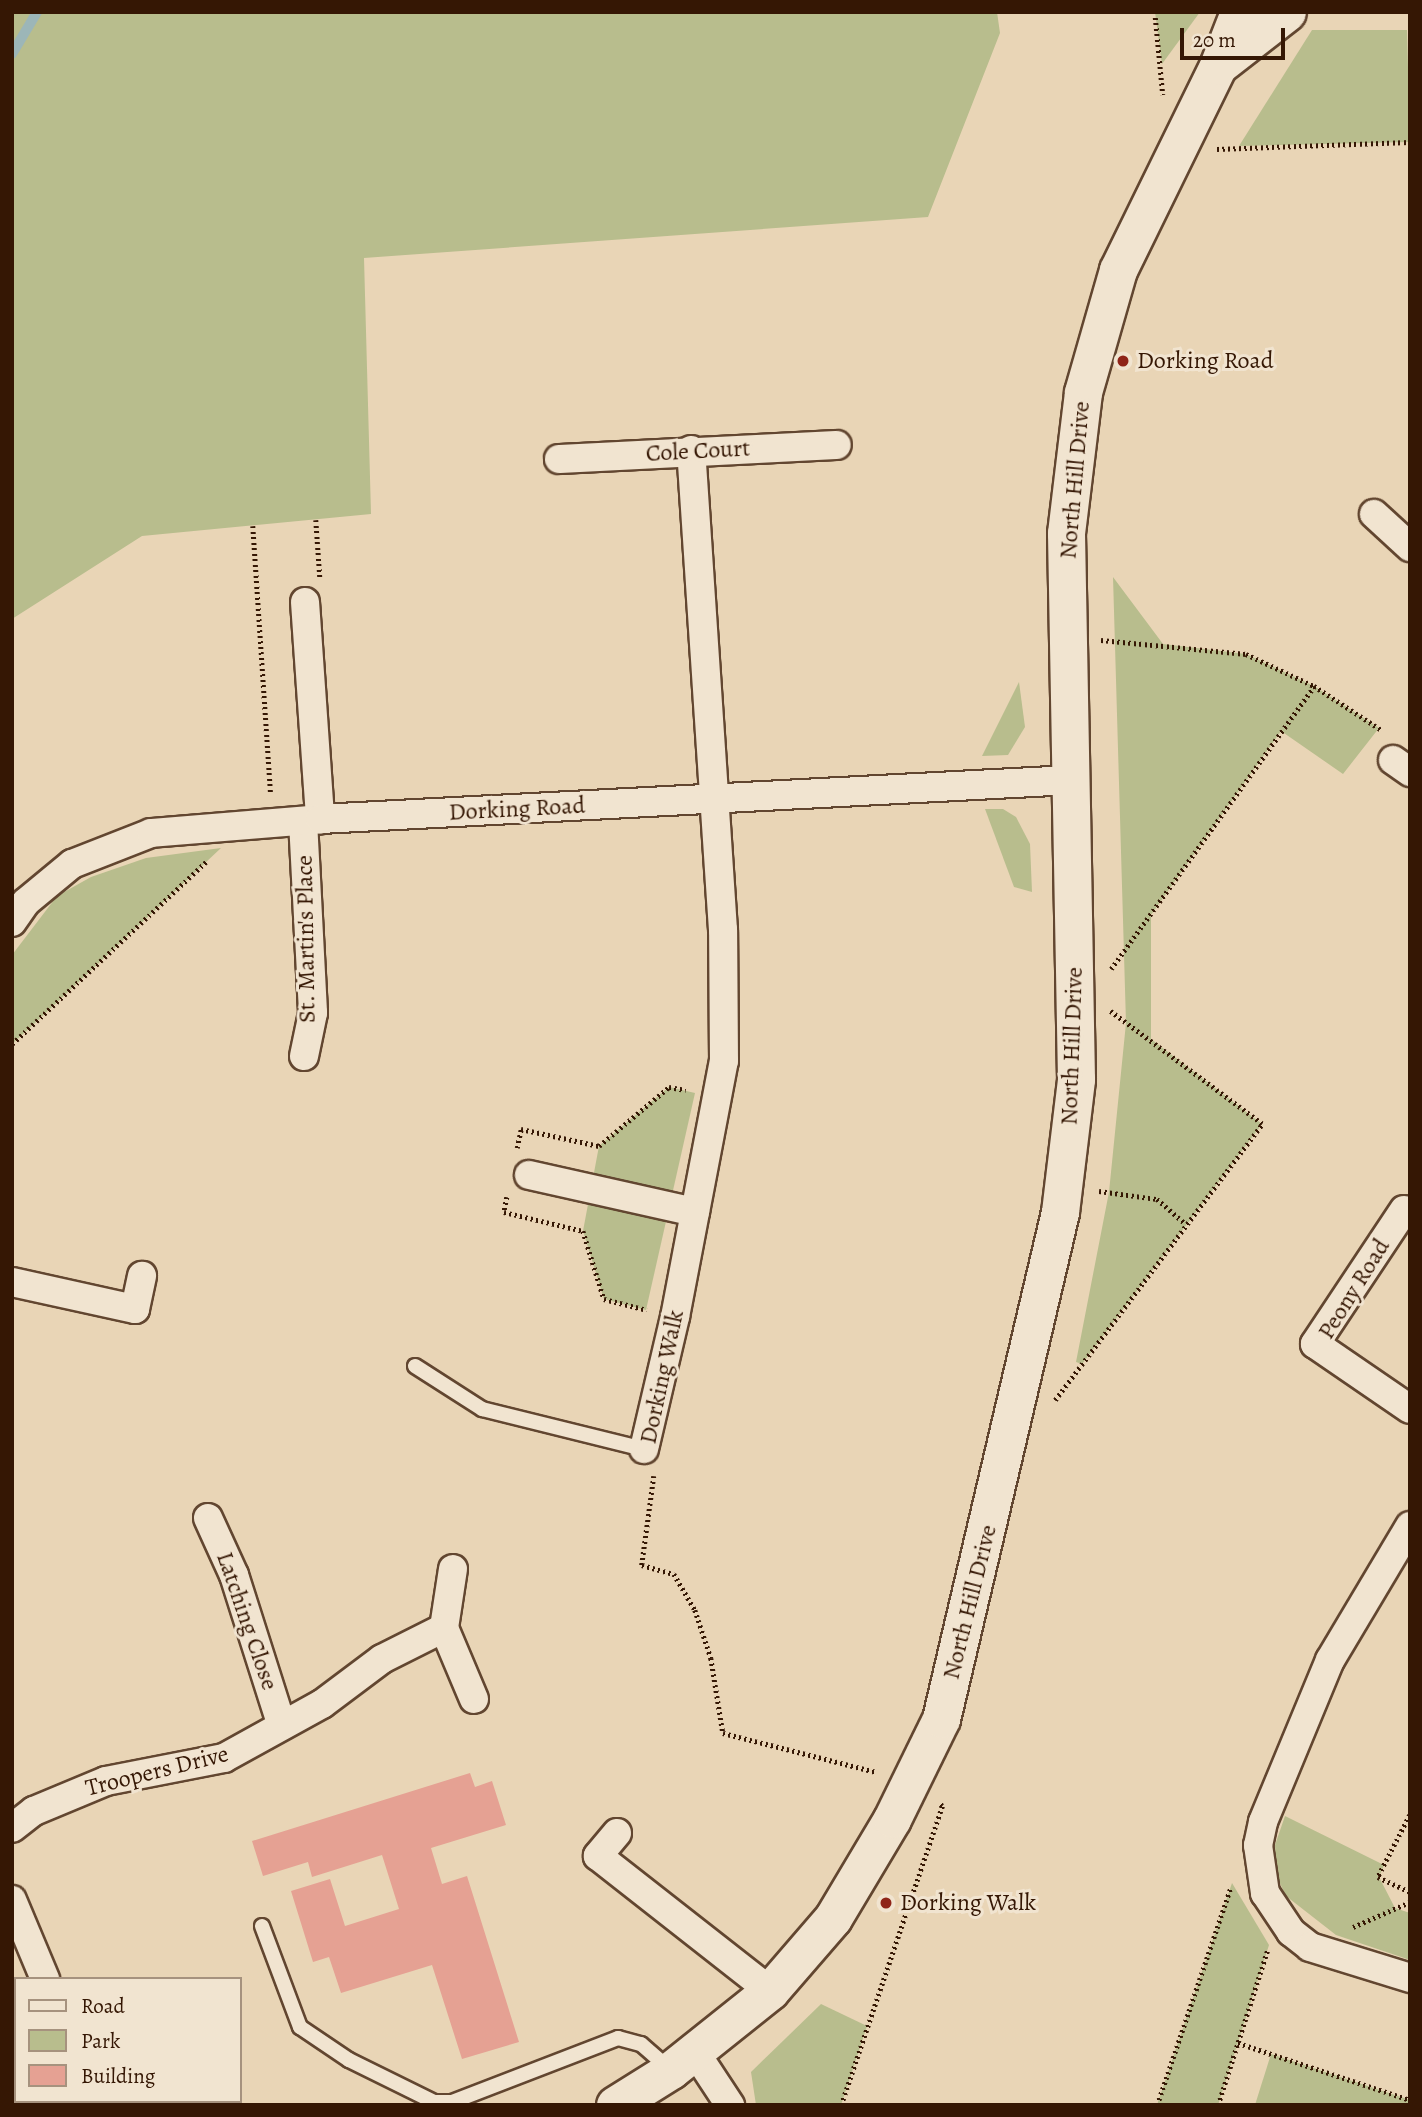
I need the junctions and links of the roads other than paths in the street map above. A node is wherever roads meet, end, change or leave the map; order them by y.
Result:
1 (1239, 12) edge
2 (1287, 12) edge
3 (1218, 66) junction
4 (837, 445) dead end
5 (691, 450) junction
6 (559, 459) dead end
7 (1374, 514) dead end
8 (1410, 547) edge
9 (305, 602) dead end
10 (1072, 780) junction
11 (714, 798) junction
12 (311, 820) junction
13 (12, 922) edge
14 (304, 1056) dead end
15 (529, 1175) dead end
16 (1404, 1210) dead end
17 (695, 1212) junction
18 (142, 1276) dead end
19 (12, 1282) edge
20 (415, 1366) dead end
21 (1410, 1409) edge
22 (644, 1449) joint
23 (208, 1518) dead end
24 (1410, 1526) edge
25 (453, 1569) dead end
26 (444, 1628) junction
27 (474, 1699) dead end
28 (282, 1726) junction
29 (12, 1828) edge
30 (617, 1833) dead end
31 (12, 1900) edge
32 (262, 1926) dead end
33 (44, 1977) edge
34 (1410, 1978) edge
35 (770, 1991) junction
36 (683, 2061) junction
37 (615, 2105) edge
38 (730, 2105) edge

1 - 3 street, North Hill Drive
2 - 3 street, North Hill Drive
3 - 10 street, North Hill Drive
4 - 5 street, Cole Court
5 - 6 street, Cole Court
5 - 11 street
7 - 8 street
9 - 12 street
10 - 11 street, Dorking Road
10 - 35 street, North Hill Drive
11 - 12 street, Dorking Road
11 - 17 street, Dorking Walk
12 - 13 street, Dorking Road
12 - 14 street, St. Martin's Place
15 - 17 street
16 - 21 street, Peony Road
17 - 22 street, Dorking Walk
18 - 19 street
20 - 22 lane
23 - 28 street, Latching Close
24 - 34 street
25 - 26 street
26 - 27 street
26 - 28 street, Troopers Drive
28 - 29 street, Troopers Drive
30 - 35 street
31 - 33 street
32 - 36 lane
35 - 36 street, North Hill Drive
36 - 37 street, North Hill Drive
36 - 38 street

